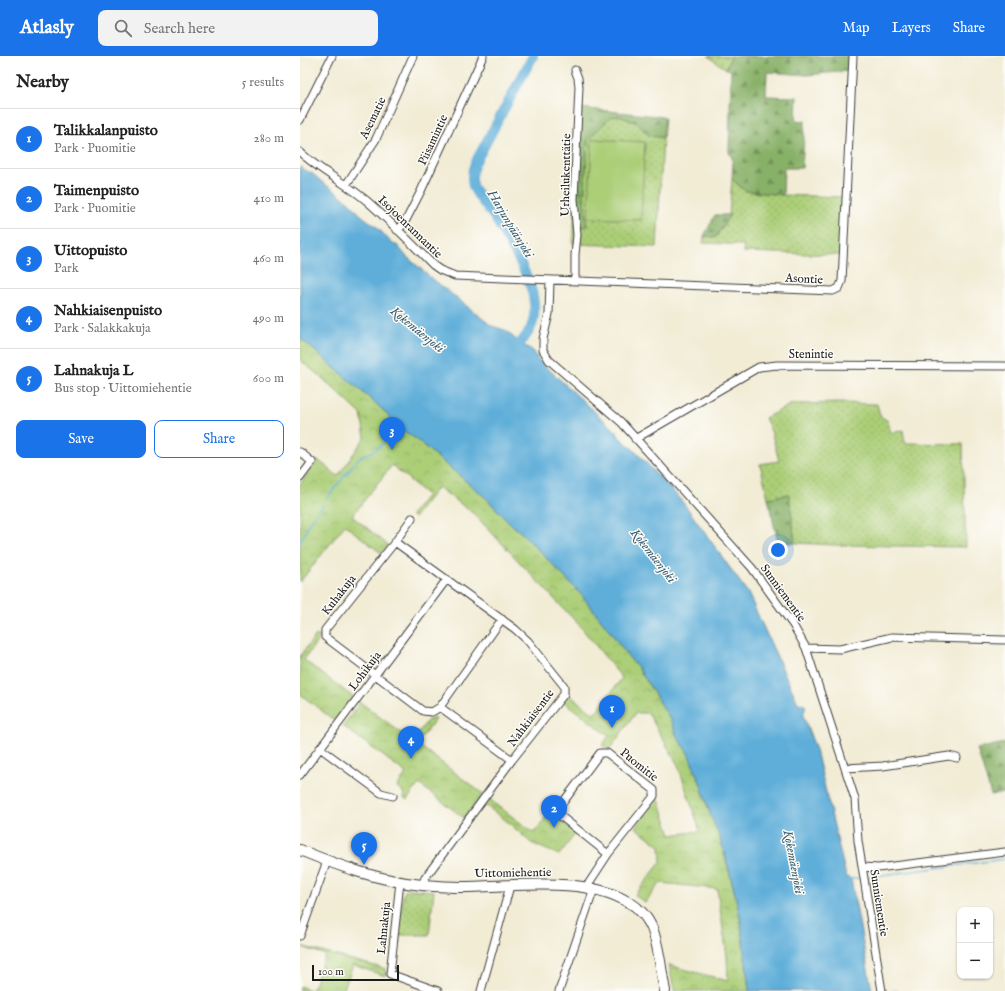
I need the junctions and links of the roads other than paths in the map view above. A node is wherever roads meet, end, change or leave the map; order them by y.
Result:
1 (332, 56) edge
2 (413, 56) edge
3 (483, 56) edge
4 (853, 56) edge
5 (575, 70) dead end
6 (300, 120) edge
7 (300, 152) edge
8 (346, 185) junction
9 (397, 230) junction
10 (534, 279) joint
11 (550, 280) junction
12 (575, 281) junction
13 (1005, 366) edge
14 (636, 439) junction
15 (300, 452) edge
16 (300, 478) edge
17 (412, 518) dead end
18 (396, 542) junction
19 (446, 579) junction
20 (502, 619) junction
21 (1005, 640) edge
22 (806, 648) junction
23 (376, 675) junction
24 (440, 707) junction
25 (320, 748) junction
26 (957, 758) dead end
27 (512, 760) junction
28 (845, 768) junction
29 (300, 775) edge
30 (393, 796) dead end
31 (300, 850) edge
32 (1005, 852) edge
33 (608, 854) junction
34 (327, 861) junction
35 (862, 867) junction
36 (400, 882) junction
37 (422, 885) junction
38 (510, 886) junction
39 (590, 888) junction
40 (300, 936) edge
41 (438, 991) edge
42 (481, 991) edge
43 (559, 991) edge
44 (665, 991) edge
45 (882, 991) edge

1 - 6 street
2 - 8 street, Asematie
3 - 9 street, Piisamintie
4 - 12 street, Asontie
5 - 12 street, Urheilukenttätie
7 - 8 street, Isojoenrannantie
8 - 9 street, Isojoenrannantie
9 - 10 street, Isojoenrannantie
10 - 11 street, Asontie
11 - 12 street, Asontie
11 - 14 street, Sunniementie
13 - 14 street, Stenintie
14 - 22 street, Sunniementie
15 - 16 street
17 - 18 street, Kuhakuja
18 - 19 street, Nahkiaisentie
18 - 23 street, Kuhakuja
19 - 20 street, Nahkiaisentie
19 - 23 street, Lohikuja
20 - 24 street
20 - 27 street, Nahkiaisentie
21 - 22 street
22 - 28 street, Sunniementie
23 - 24 street
23 - 25 street, Lohikuja
24 - 27 street
25 - 29 street, Lohikuja
25 - 30 street
26 - 28 street
27 - 37 street, Nahkiaisentie
28 - 35 street, Sunniementie
31 - 34 street, Uittomiehentie
32 - 35 street
33 - 33 street, Puomitie
33 - 39 street, Puomitie
34 - 36 street, Uittomiehentie
34 - 40 street
35 - 45 street, Sunniementie
36 - 37 street, Uittomiehentie
36 - 41 street, Lahnakuja
37 - 38 street, Uittomiehentie
38 - 39 street, Uittomiehentie
38 - 42 street
39 - 43 street, Puomitie
39 - 44 street, Uittomiehentie

